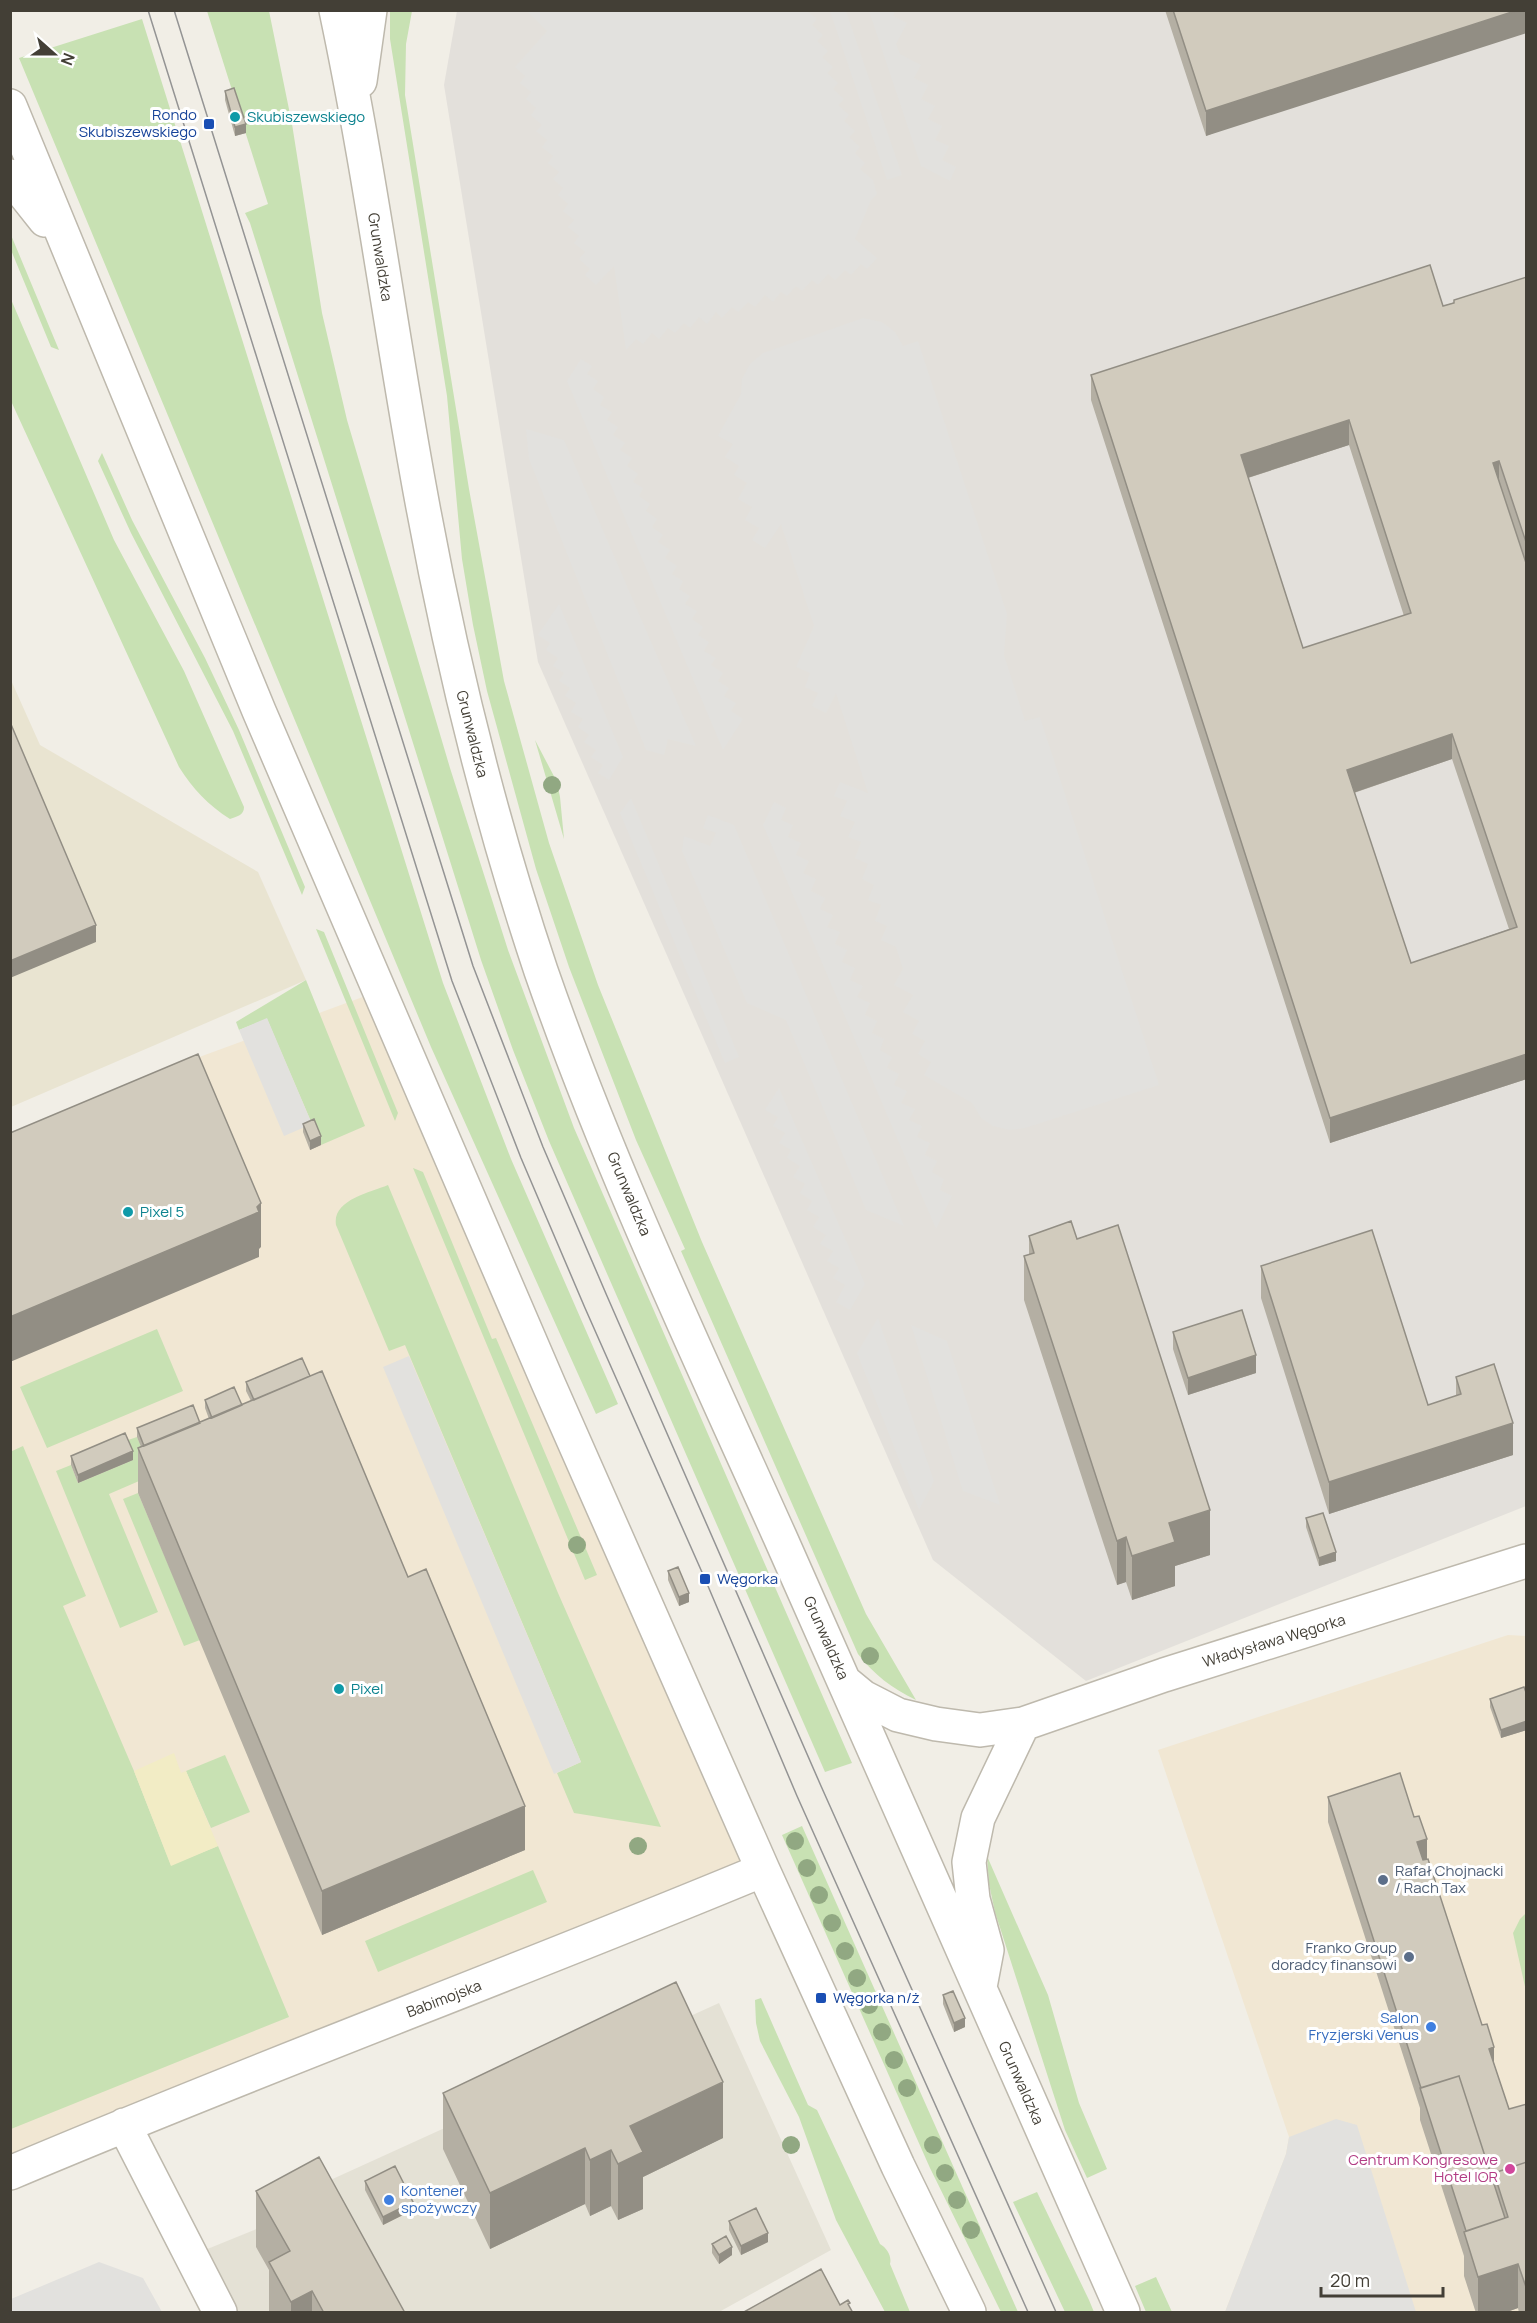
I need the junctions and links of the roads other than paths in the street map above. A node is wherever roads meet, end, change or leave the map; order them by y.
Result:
1 (336, 10) edge
2 (370, 10) edge
3 (10, 106) edge
4 (357, 113) junction
5 (10, 176) edge
6 (76, 266) junction
7 (1527, 1562) edge
8 (846, 1683) junction
9 (1023, 1724) junction
10 (763, 1870) junction
11 (980, 1989) junction
12 (124, 2125) junction
13 (10, 2173) edge
14 (220, 2313) edge
15 (969, 2313) edge
16 (1122, 2313) edge

1 - 4 street, Grunwaldzka
2 - 4 street
3 - 6 street
4 - 8 street, Grunwaldzka
5 - 6 street
6 - 10 street
7 - 9 street, Władysława Węgorka
8 - 9 street, Władysława Węgorka
8 - 11 street, Grunwaldzka
9 - 11 street
10 - 12 street, Babimojska
10 - 15 street
11 - 16 street, Grunwaldzka
12 - 13 street, Babimojska
12 - 14 street

